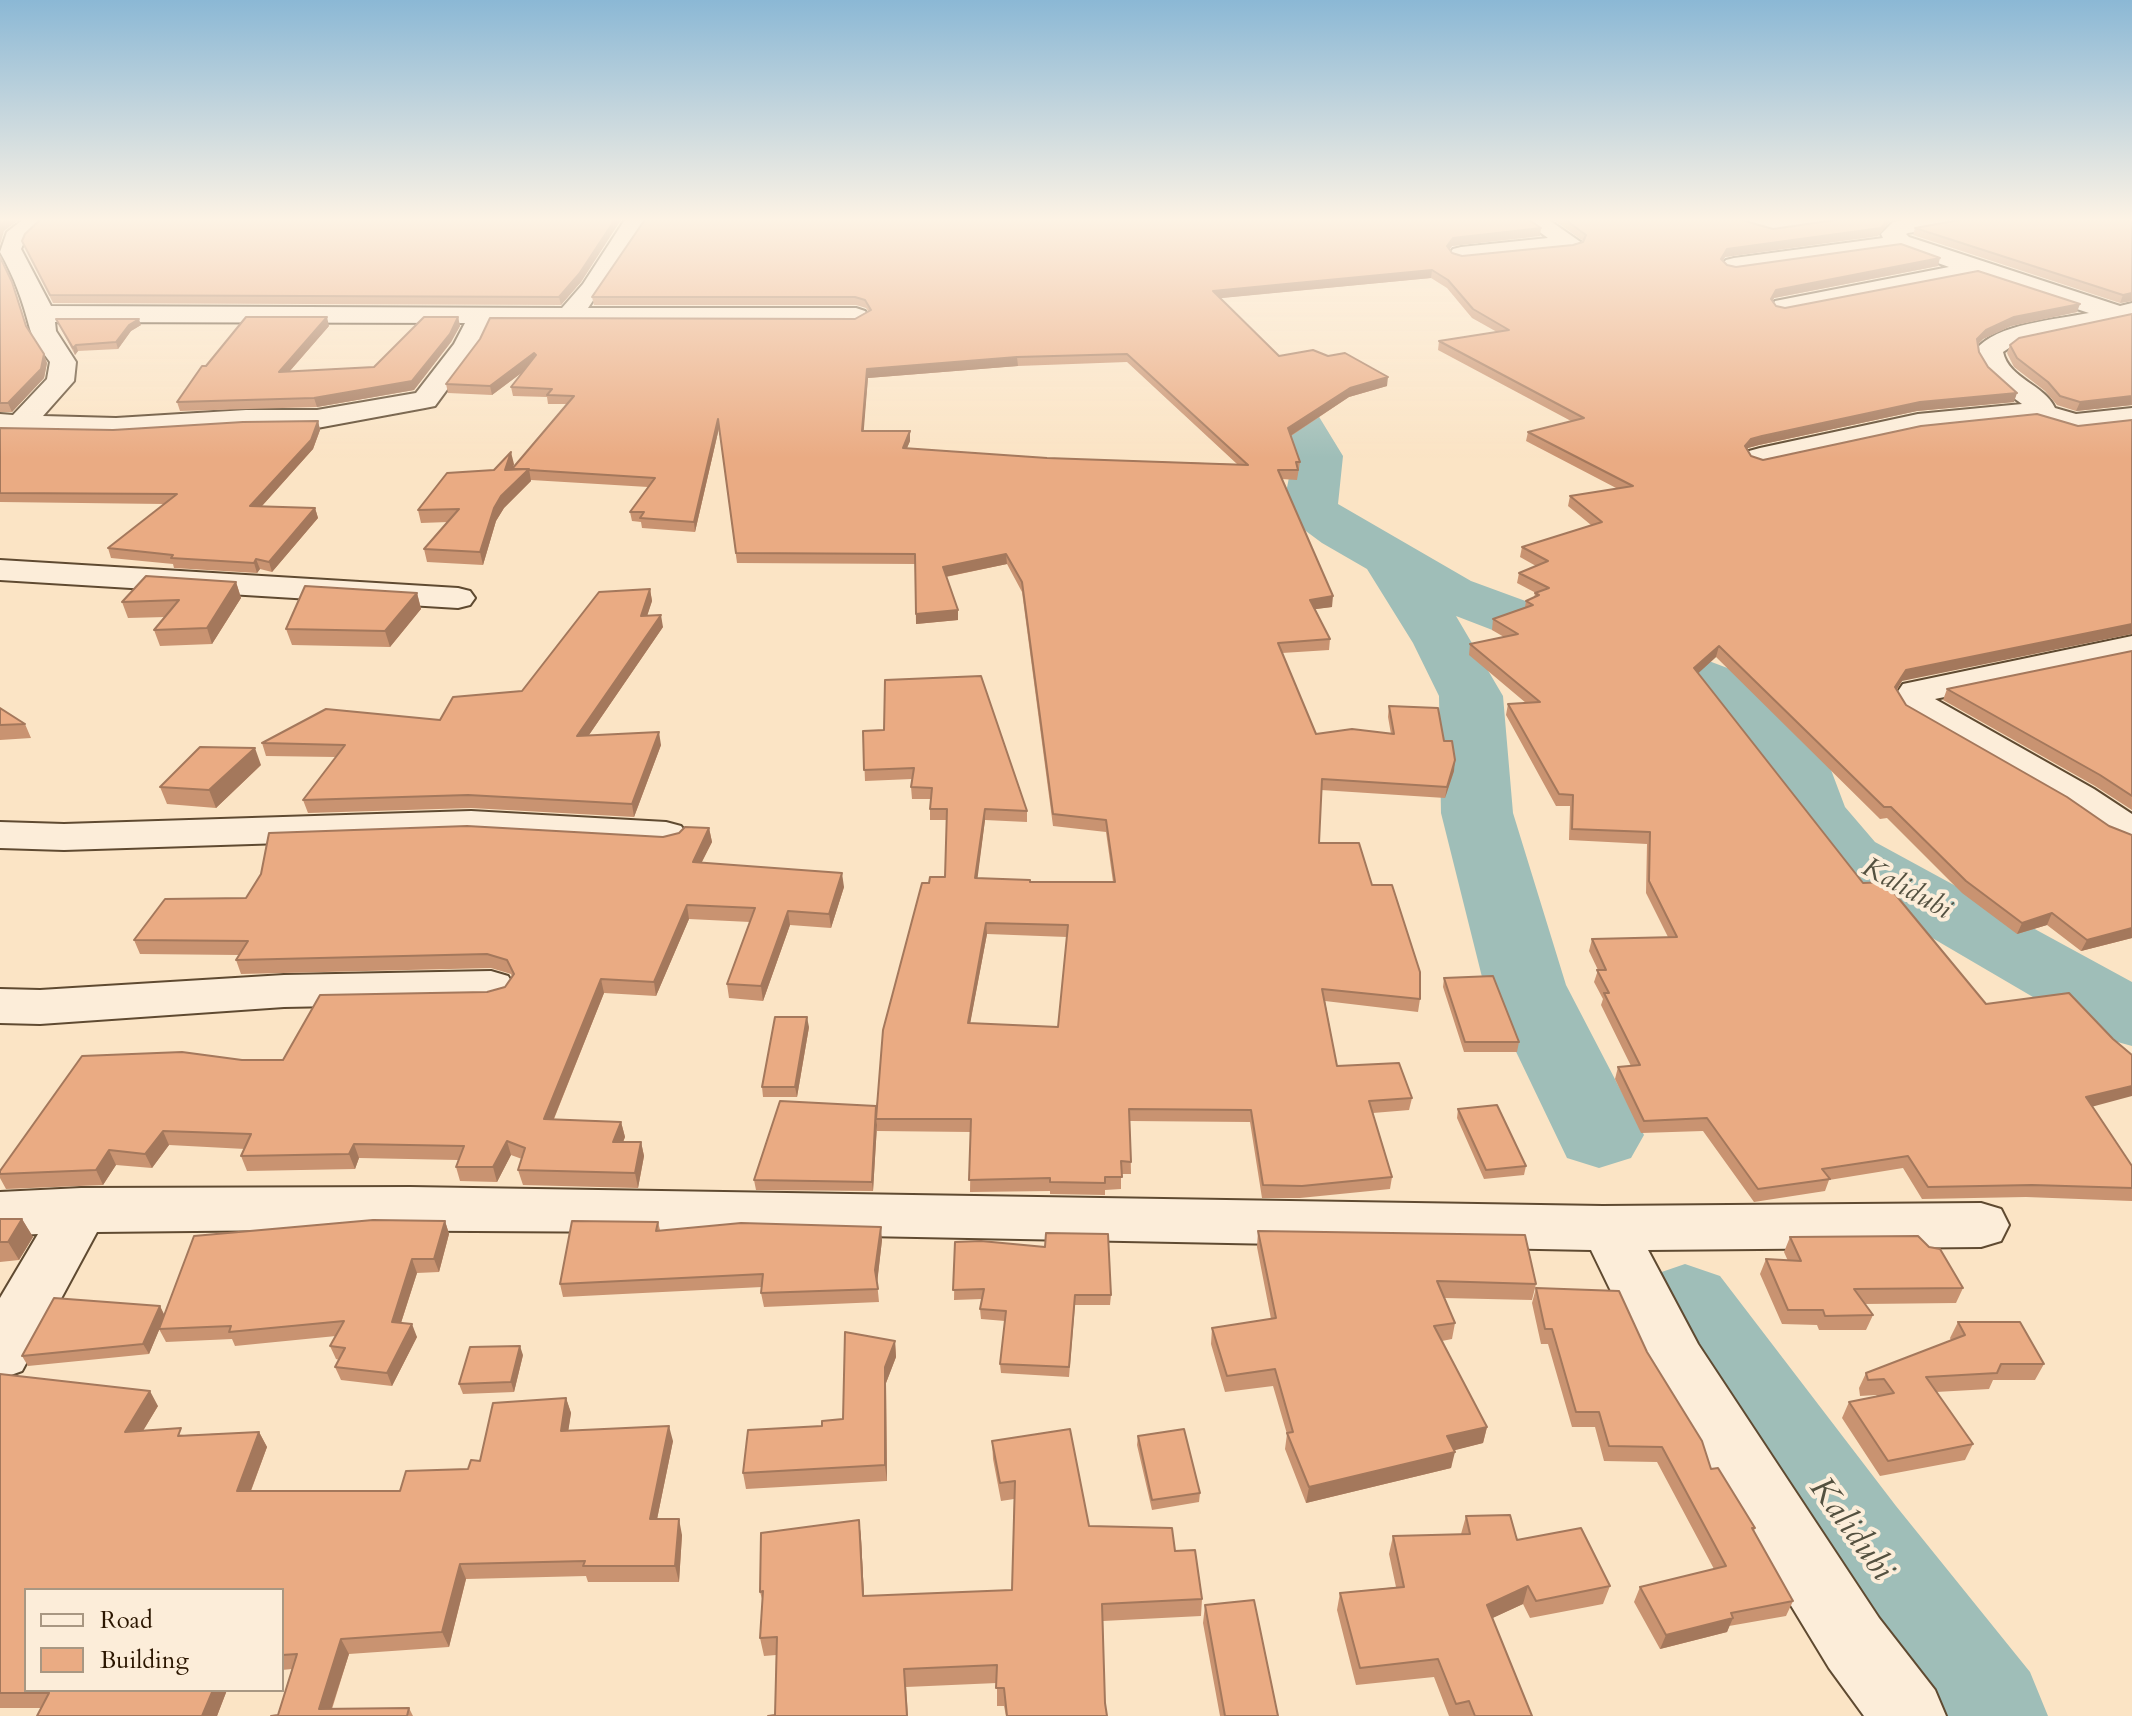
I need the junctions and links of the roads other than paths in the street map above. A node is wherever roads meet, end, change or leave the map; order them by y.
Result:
1 (33, 298) edge
2 (583, 298) edge
3 (1825, 298) edge
4 (2077, 298) edge
5 (1784, 306) edge
6 (2125, 312) edge
7 (41, 314) junction
8 (569, 315) junction
9 (481, 316) junction
10 (856, 316) edge
11 (2036, 411) junction
12 (2132, 417) edge
13 (11, 423) edge
14 (1760, 457) edge
15 (0, 570) edge
16 (458, 598) dead end
17 (2132, 647) edge
18 (2132, 834) edge
19 (0, 835) edge
20 (666, 835) edge
21 (491, 987) edge
22 (0, 1006) edge
23 (81, 1210) junction
24 (0, 1214) edge
25 (1981, 1225) dead end
26 (1608, 1227) junction
27 (0, 1353) edge
28 (1909, 1716) edge

1 - 7 street
2 - 8 street
3 - 5 street
4 - 6 street
6 - 11 street
7 - 9 street
7 - 13 street
8 - 9 street
8 - 10 street
9 - 13 street
11 - 12 street
11 - 14 street
15 - 16 street
17 - 18 street
19 - 20 street
21 - 22 street
23 - 24 street
23 - 26 street
23 - 27 street
25 - 26 street
26 - 28 street

